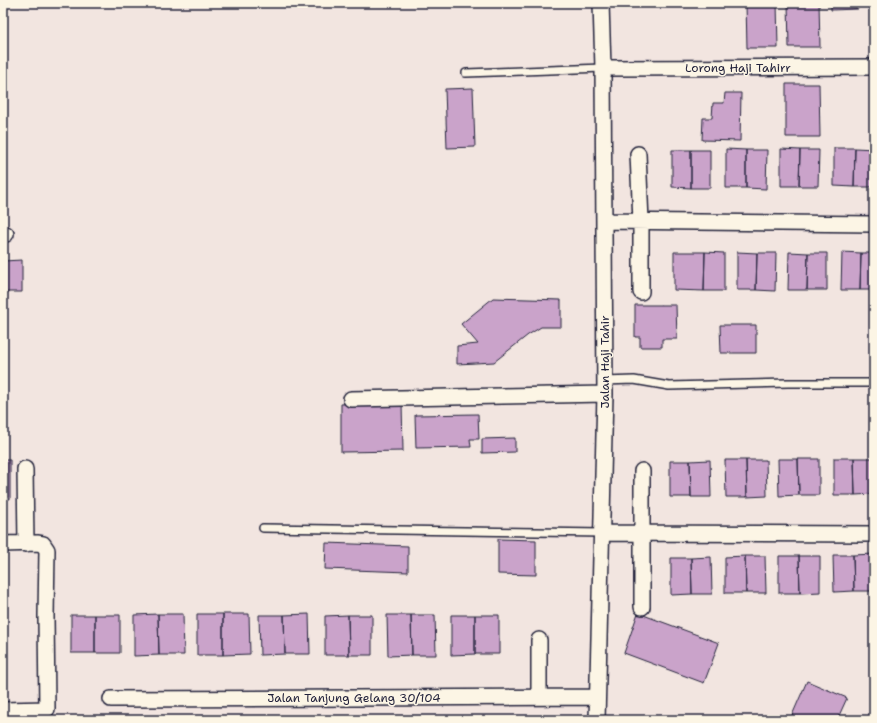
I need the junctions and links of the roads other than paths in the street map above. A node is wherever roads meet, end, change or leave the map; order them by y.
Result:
1 (601, 3) edge
2 (874, 67) edge
3 (603, 68) junction
4 (466, 73) dead end
5 (638, 154) dead end
6 (604, 221) junction
7 (641, 221) junction
8 (874, 224) edge
9 (641, 292) dead end
10 (874, 383) edge
11 (605, 387) junction
12 (351, 399) dead end
13 (25, 469) dead end
14 (642, 471) dead end
15 (263, 528) dead end
16 (602, 533) junction
17 (643, 533) junction
18 (874, 534) edge
19 (3, 544) edge
20 (26, 544) junction
21 (642, 607) dead end
22 (539, 640) dead end
23 (539, 697) junction
24 (597, 697) junction
25 (111, 699) dead end
26 (3, 710) edge
27 (597, 720) edge

1 - 3 street, Jalan Haji Tahir
2 - 3 street, Lorong Haji Tahirr
3 - 4 lane
3 - 6 street, Jalan Haji Tahir
5 - 7 street
6 - 7 street
6 - 11 street, Jalan Haji Tahir
7 - 8 street
7 - 9 street
10 - 11 lane
11 - 12 street
11 - 16 street, Jalan Haji Tahir
13 - 20 street
14 - 17 street
15 - 16 lane
16 - 17 street
16 - 24 street, Jalan Haji Tahir
17 - 18 street
17 - 21 street
19 - 20 street
20 - 26 street
22 - 23 street
23 - 24 street, Jalan Tanjung Gelang 30/104
23 - 25 street, Jalan Tanjung Gelang 30/104
24 - 27 street, Jalan Haji Tahir

